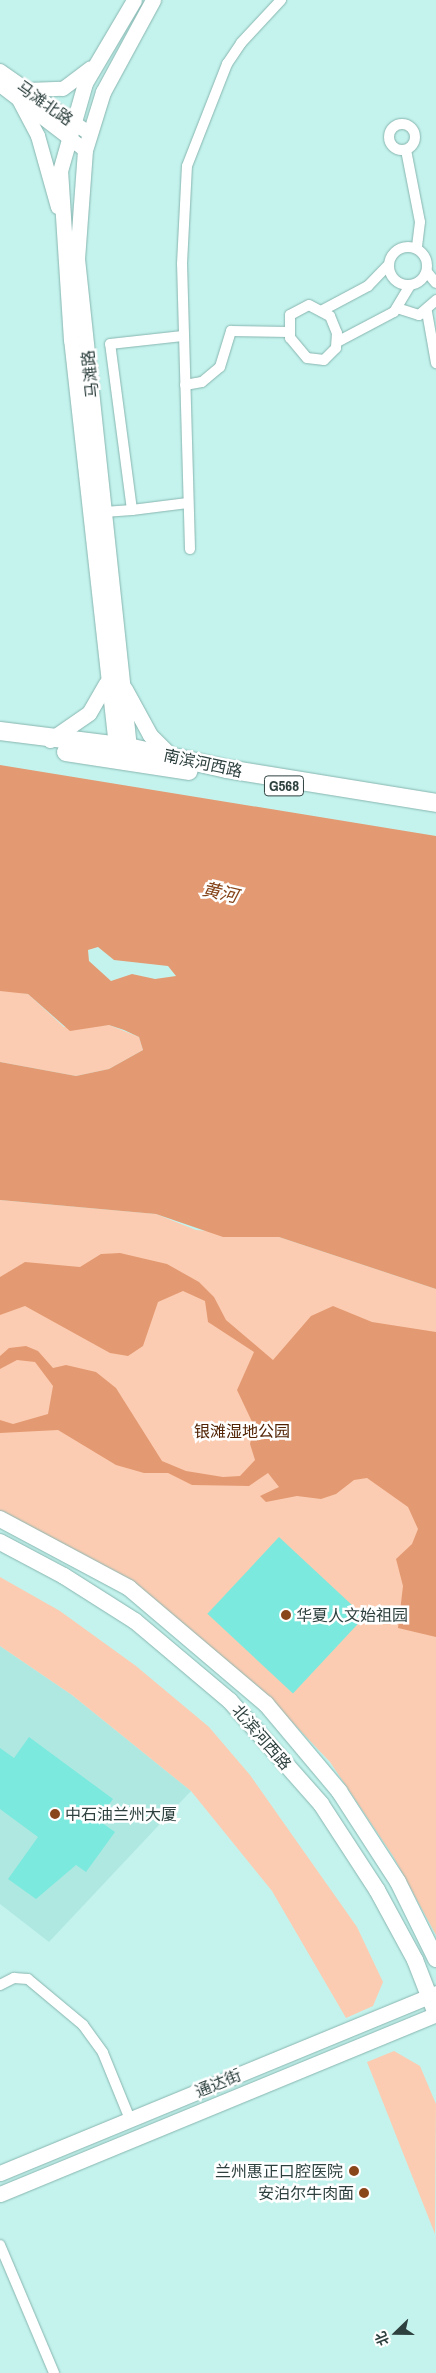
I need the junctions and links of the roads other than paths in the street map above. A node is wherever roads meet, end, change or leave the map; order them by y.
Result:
1 (134, 0) edge
2 (153, 0) edge
3 (281, 0) edge
4 (93, 67) junction
5 (0, 71) edge
6 (0, 85) edge
7 (22, 94) junction
8 (74, 123) junction
9 (90, 134) junction
10 (70, 138) junction
11 (85, 150) junction
12 (406, 150) dead end
13 (61, 221) junction
14 (417, 248) junction
15 (388, 265) junction
16 (427, 272) junction
17 (436, 283) edge
18 (410, 285) junction
19 (436, 300) edge
20 (397, 308) junction
21 (323, 310) junction
22 (427, 312) junction
23 (289, 332) junction
24 (184, 336) junction
25 (337, 342) junction
26 (436, 363) edge
27 (186, 385) junction
28 (188, 503) junction
29 (132, 510) junction
30 (104, 512) junction
31 (190, 549) dead end
32 (114, 683) junction
33 (0, 731) edge
34 (0, 740) edge
35 (50, 740) junction
36 (123, 754) junction
37 (172, 757) junction
38 (436, 803) edge
39 (436, 811) edge
40 (0, 1519) edge
41 (0, 1542) edge
42 (436, 1959) edge
43 (0, 1985) edge
44 (432, 1995) edge
45 (436, 2014) edge
46 (130, 2119) junction
47 (0, 2173) edge
48 (0, 2194) edge
49 (0, 2245) edge
50 (54, 2373) edge

1 - 4 main road, 马滩路
2 - 9 main road, 马滩路
3 - 24 street
4 - 7 street
4 - 8 main road, 马滩路
5 - 7 street, 马滩北路
6 - 7 street, 马滩北路
7 - 8 street, 马滩北路
7 - 10 street
7 - 13 street
8 - 9 street, 马滩北路
8 - 10 main road, 马滩路
9 - 11 main road, 马滩路
10 - 11 street
10 - 13 main road, 马滩路
11 - 30 main road, 马滩路
12 - 14 street
13 - 32 main road, 马滩路
14 - 15 street
14 - 16 street
15 - 18 street
15 - 21 street
16 - 17 street
16 - 18 street
18 - 20 street
19 - 22 street
20 - 22 street
20 - 25 street
21 - 23 street
21 - 25 street
22 - 26 street
23 - 25 street
23 - 27 street
24 - 27 street
24 - 29 street
27 - 28 street
28 - 29 street
28 - 31 street
29 - 30 street
30 - 32 main road, 马滩路
32 - 35 main road
32 - 36 main road, 马滩路
32 - 37 main road
33 - 35 highway, 南滨河西路 / G568
34 - 36 highway, 南滨河西路 / G568
35 - 36 highway, 南滨河西路 / G568
36 - 37 highway, 南滨河西路 / G568
36 - 39 highway, 南滨河西路 / G568
37 - 38 highway, 南滨河西路 / G568
40 - 42 main road, 北滨河西路
41 - 44 main road, 北滨河西路
43 - 46 street
44 - 45 main road, 北滨河西路
44 - 46 main road, 通达街
45 - 48 main road, 通达街
46 - 47 main road, 通达街
49 - 50 street

